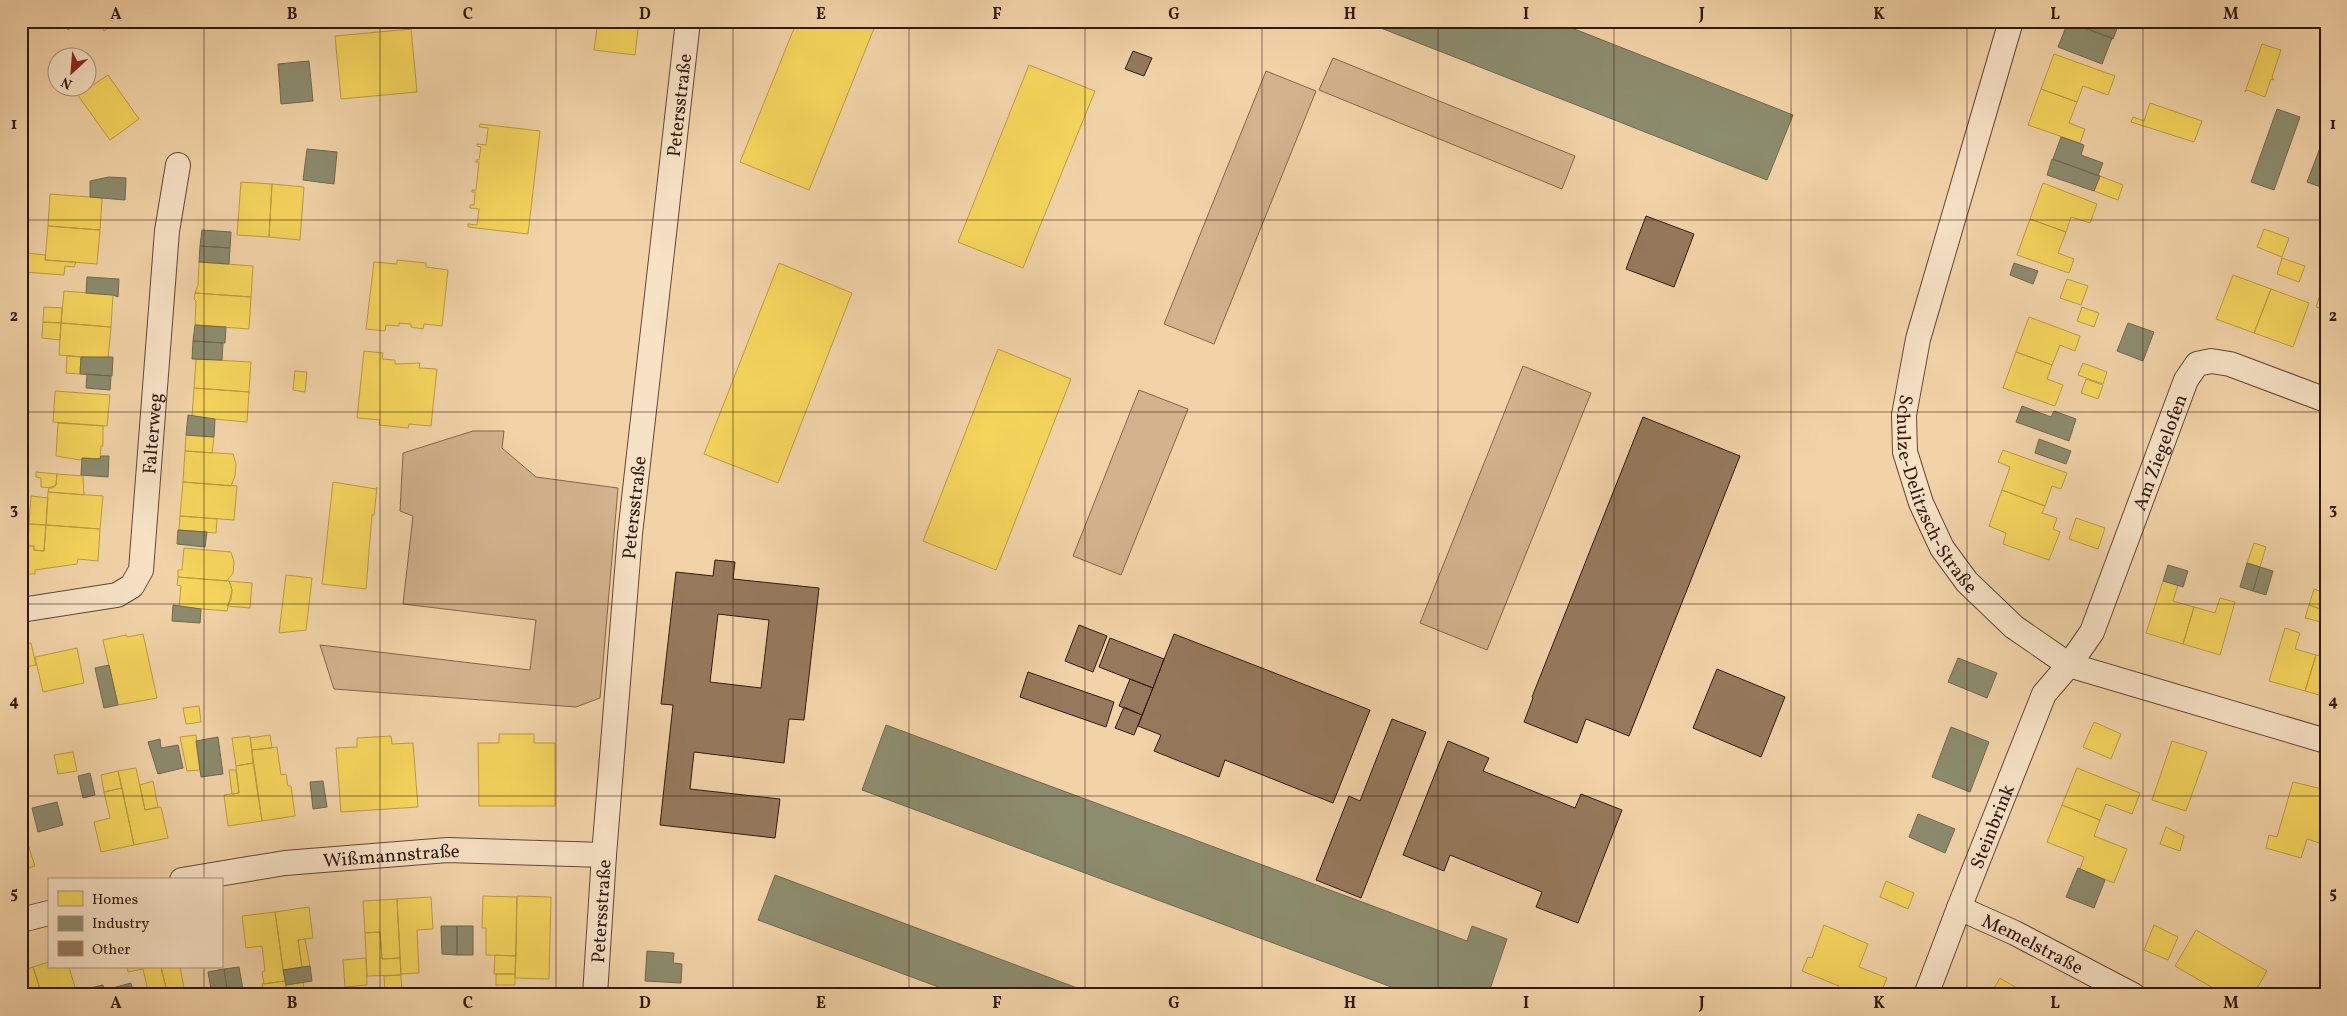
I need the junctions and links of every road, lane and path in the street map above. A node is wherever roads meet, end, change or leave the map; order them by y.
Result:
1 (688, 21) edge
2 (2011, 21) edge
3 (178, 165) dead end
4 (2326, 400) edge
5 (21, 610) edge
6 (2069, 665) junction
7 (2326, 741) edge
8 (604, 855) junction
9 (194, 878) edge
10 (1958, 908) junction
11 (48, 913) edge
12 (21, 920) edge
13 (595, 995) edge
14 (1926, 995) edge
15 (2133, 995) edge

1 - 8 street, Petersstraße
2 - 6 street, Schulze-Delitzsch-Straße
3 - 5 street, Falterweg
4 - 6 street, Am Ziegelofen
6 - 7 street, Schulze-Delitzsch-Straße
6 - 10 street, Steinbrink
8 - 9 street, Wißmannstraße
8 - 13 street, Petersstraße
10 - 14 street, Steinbrink
10 - 15 street, Memelstraße
11 - 12 street

